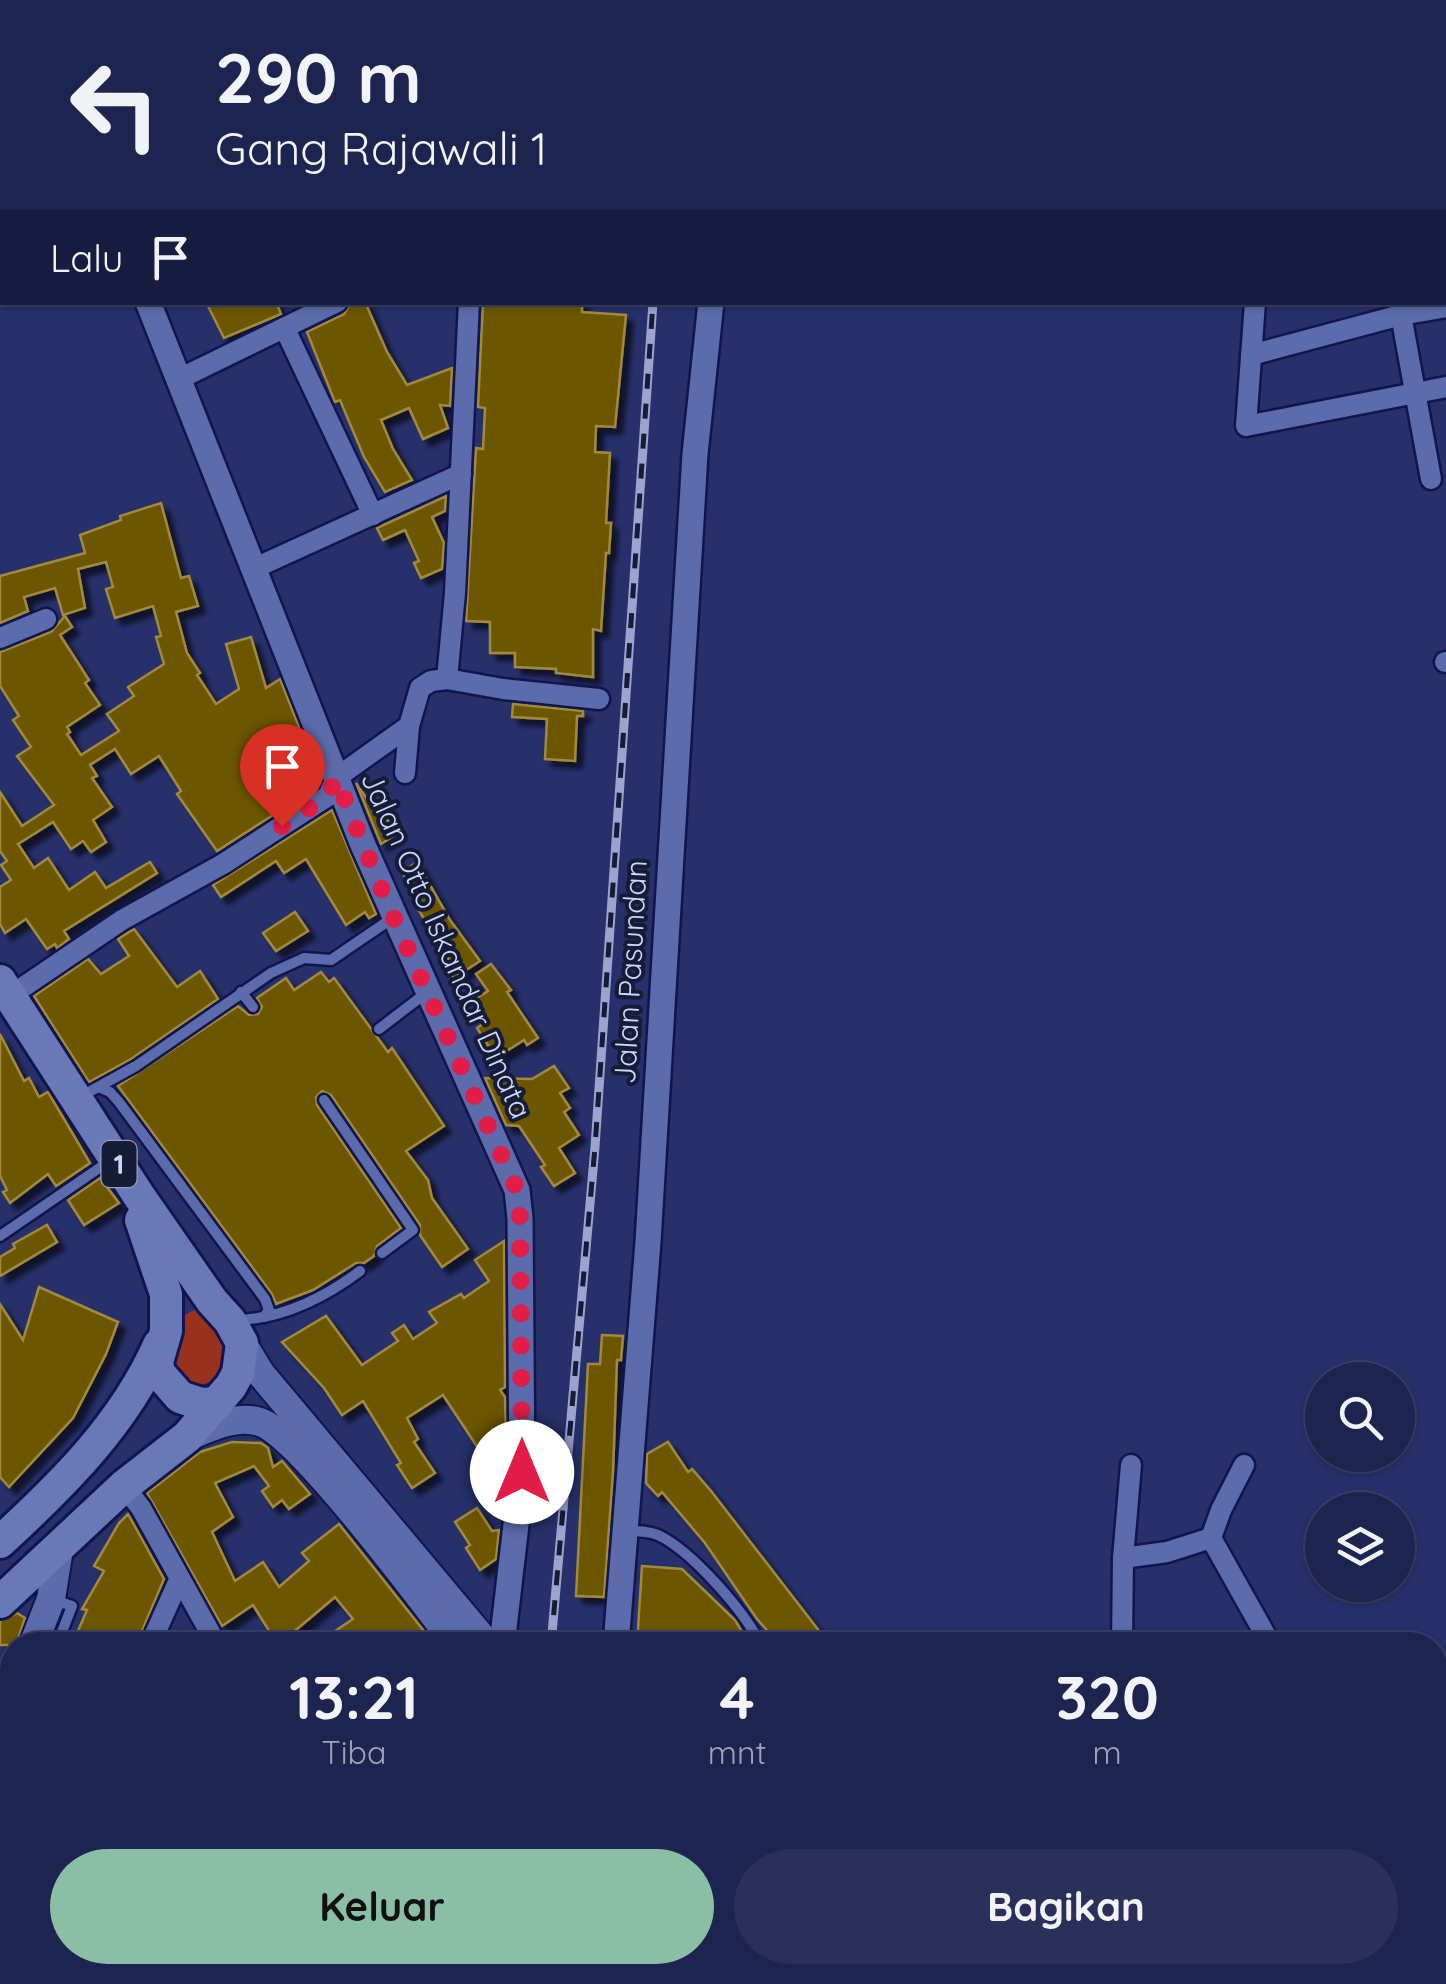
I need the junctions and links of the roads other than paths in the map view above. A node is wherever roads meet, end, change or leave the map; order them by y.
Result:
1 (149, 305) edge
2 (469, 305) edge
3 (711, 305) edge
4 (1255, 305) edge
5 (323, 306) edge
6 (1423, 306) edge
7 (1446, 307) edge
8 (1401, 315) junction
9 (285, 329) junction
10 (1251, 355) junction
11 (179, 379) junction
12 (1446, 387) edge
13 (1415, 394) junction
14 (461, 474) junction
15 (1431, 479) dead end
16 (373, 515) junction
17 (256, 568) junction
18 (46, 620) dead end
19 (0, 638) edge
20 (446, 679) junction
21 (599, 700) dead end
22 (409, 726) junction
23 (406, 773) dead end
24 (336, 778) junction
25 (394, 918) junction
26 (429, 991) junction
27 (242, 992) junction
28 (3, 993) edge
29 (253, 1007) dead end
30 (379, 1029) dead end
31 (88, 1093) junction
32 (324, 1100) dead end
33 (108, 1162) junction
34 (0, 1236) edge
35 (382, 1254) dead end
36 (360, 1271) dead end
37 (324, 1303) dead end
38 (281, 1311) junction
39 (264, 1317) junction
40 (228, 1322) junction
41 (166, 1331) junction
42 (229, 1411) junction
43 (1244, 1464) dead end
44 (1131, 1466) dead end
45 (124, 1486) junction
46 (624, 1531) junction
47 (1211, 1538) junction
48 (0, 1542) edge
49 (59, 1549) junction
50 (1123, 1558) junction
51 (179, 1580) junction
52 (50, 1599) junction
53 (0, 1602) edge
54 (38, 1632) edge
55 (62, 1632) edge
56 (156, 1632) edge
57 (209, 1632) edge
58 (446, 1632) edge
59 (477, 1632) edge
60 (504, 1632) edge
61 (617, 1632) edge
62 (755, 1632) edge
63 (1122, 1632) edge
64 (1264, 1632) edge

1 - 11 street, Jalan Otto Iskandar Dinata
2 - 14 street
3 - 46 street, Jalan Pasundan
4 - 10 street
5 - 9 street
6 - 7 street
6 - 8 street
8 - 10 street
8 - 13 street
9 - 11 street
9 - 16 street
10 - 13 street
11 - 17 street, Jalan Otto Iskandar Dinata
12 - 13 street
13 - 15 street
14 - 16 street
14 - 20 street
16 - 17 street
17 - 24 street, Jalan Otto Iskandar Dinata
18 - 19 street
20 - 21 street
20 - 22 street
22 - 23 street
22 - 24 street
24 - 25 street, Jalan Otto Iskandar Dinata
24 - 28 street
25 - 26 street, Jalan Otto Iskandar Dinata
25 - 27 lane
26 - 30 lane
26 - 60 street, Jalan Otto Iskandar Dinata
27 - 29 lane
27 - 31 lane
28 - 31 main road, 1
28 - 33 main road, 1
31 - 39 lane
31 - 40 main road, 1
32 - 35 lane
33 - 34 lane
33 - 41 main road, 1
36 - 38 lane
37 - 38 lane
38 - 39 lane
39 - 40 lane
40 - 41 main road
40 - 42 main road
40 - 59 main road
41 - 42 main road
41 - 48 main road
42 - 45 main road
42 - 58 main road
43 - 47 street
44 - 50 street
45 - 49 main road
45 - 51 street
46 - 61 street, Jalan Pasundan
46 - 62 lane
47 - 50 street
47 - 64 street
49 - 52 main road
49 - 53 main road
50 - 63 street
51 - 56 street
51 - 57 street
52 - 54 main road
52 - 55 lane

